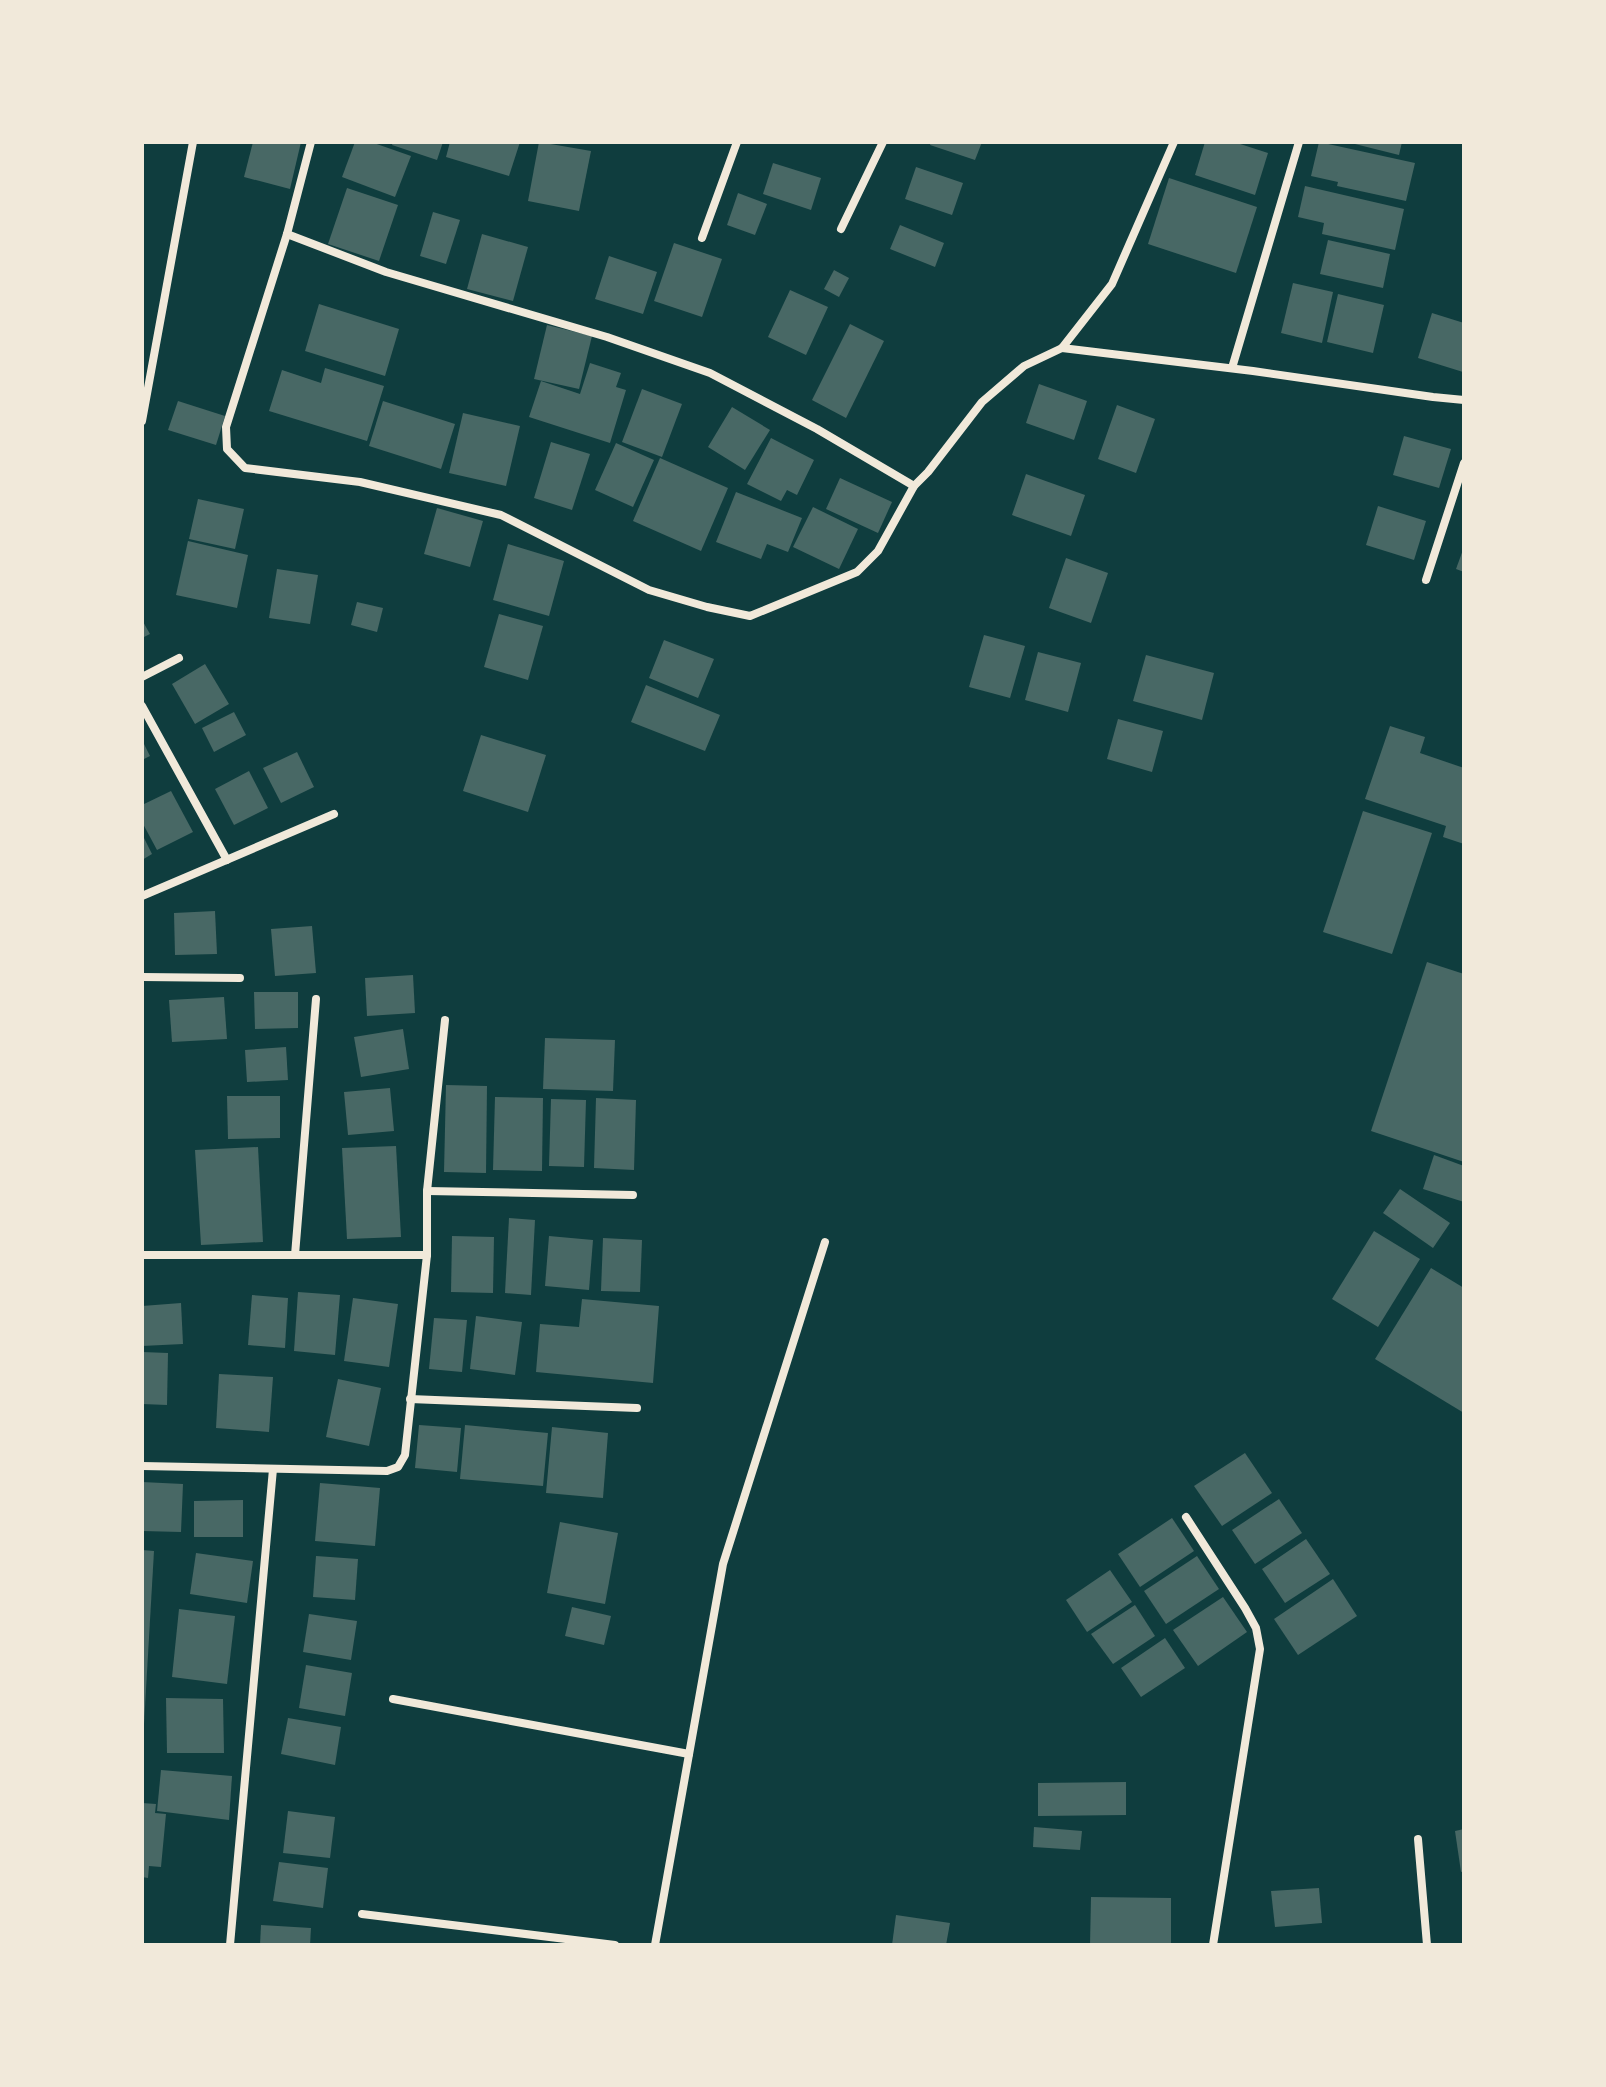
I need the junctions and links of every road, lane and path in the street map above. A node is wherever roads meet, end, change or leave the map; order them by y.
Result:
1 (193, 142) edge
2 (311, 142) edge
3 (737, 142) edge
4 (883, 142) edge
5 (1174, 142) edge
6 (1299, 142) edge
7 (841, 229) dead end
8 (287, 234) junction
9 (702, 238) dead end
10 (1062, 348) junction
11 (1232, 368) junction
12 (1464, 400) edge
13 (142, 421) edge
14 (1464, 463) edge
15 (914, 486) junction
16 (1426, 580) dead end
17 (179, 658) dead end
18 (142, 677) edge
19 (142, 706) edge
20 (334, 814) dead end
21 (227, 860) junction
22 (142, 896) edge
23 (142, 977) edge
24 (240, 978) dead end
25 (316, 999) dead end
26 (445, 1020) dead end
27 (427, 1191) junction
28 (633, 1195) dead end
29 (825, 1242) dead end
30 (142, 1255) edge
31 (295, 1255) junction
32 (427, 1255) junction
33 (410, 1399) junction
34 (637, 1408) dead end
35 (142, 1466) edge
36 (273, 1469) junction
37 (1186, 1517) dead end
38 (393, 1699) dead end
39 (689, 1754) junction
40 (1418, 1839) dead end
41 (362, 1914) dead end
42 (230, 1945) edge
43 (615, 1945) edge
44 (655, 1945) edge
45 (1213, 1945) edge
46 (1427, 1945) edge

1 - 13 street
2 - 8 street
3 - 9 street
4 - 7 street
5 - 10 street
6 - 11 street
8 - 15 street
8 - 15 street
10 - 11 street
10 - 15 street
11 - 12 street
14 - 16 street
17 - 18 street
19 - 21 street
20 - 21 street
21 - 22 street
23 - 24 street
25 - 31 street
26 - 27 street
27 - 28 street
27 - 32 street
29 - 39 street
30 - 31 street
31 - 32 street
32 - 33 street
33 - 34 street
33 - 36 street
35 - 36 street
36 - 42 street
37 - 45 street
38 - 39 street
39 - 44 street
40 - 46 street
41 - 43 street

